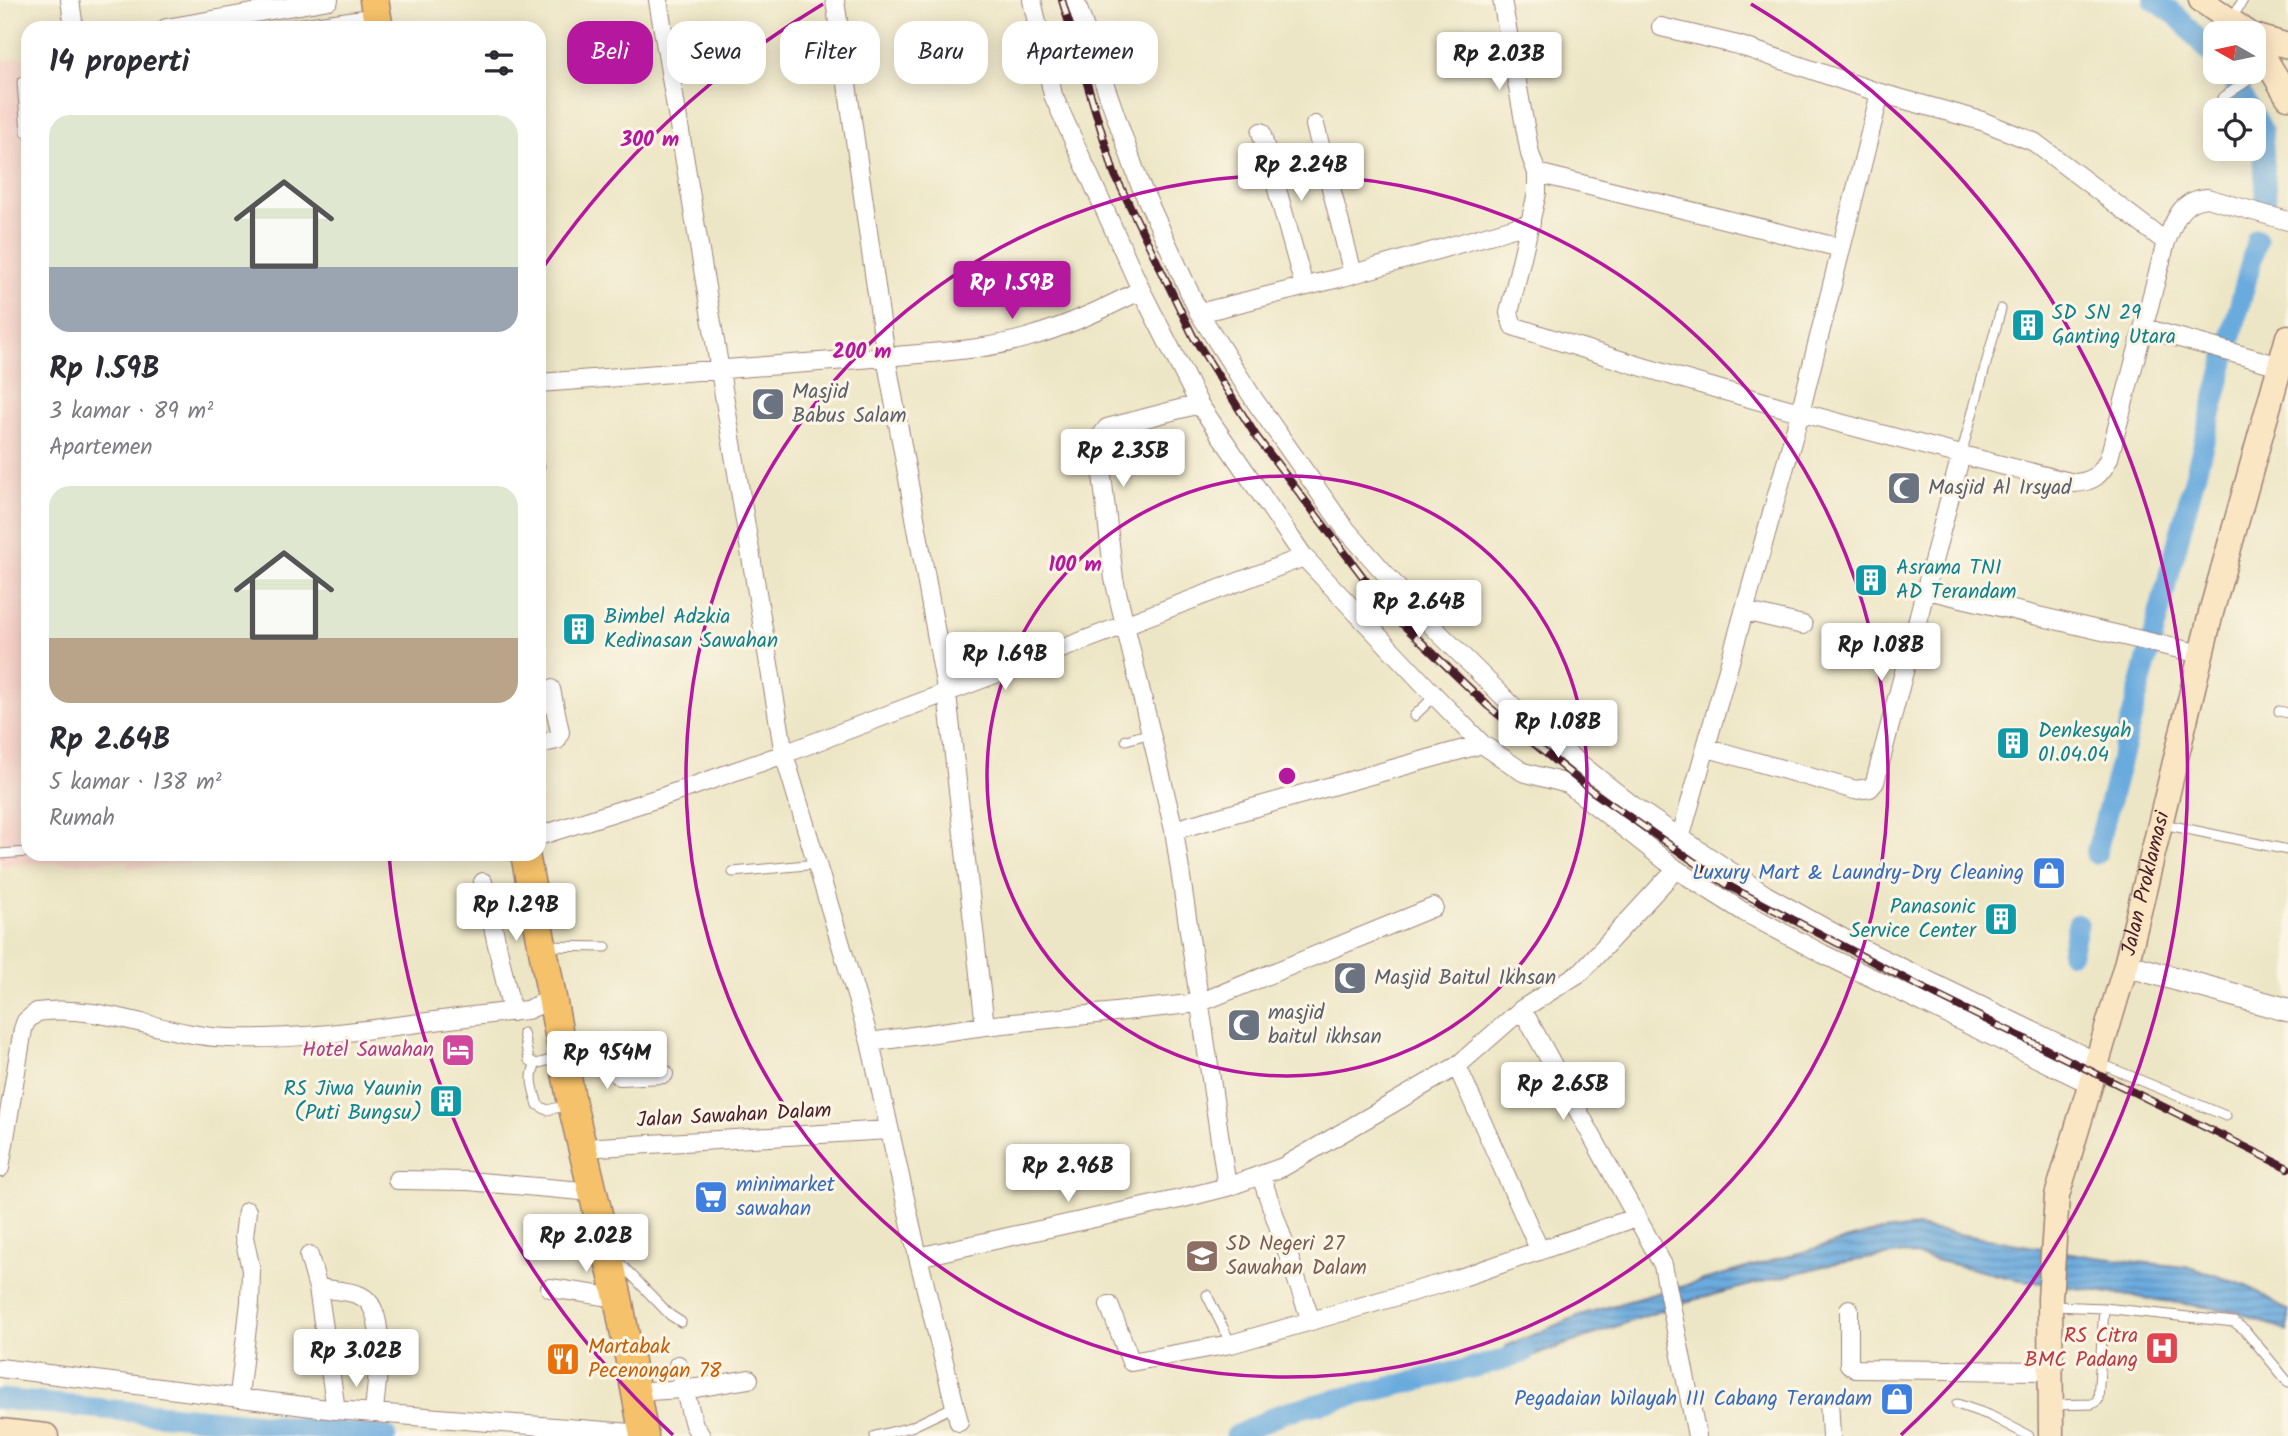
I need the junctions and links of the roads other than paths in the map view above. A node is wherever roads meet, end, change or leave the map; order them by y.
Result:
1 (70, 0) edge
2 (329, 0) edge
3 (658, 0) edge
4 (835, 0) edge
5 (1032, 0) edge
6 (1075, 0) edge
7 (1502, 0) edge
8 (2201, 0) edge
9 (378, 8) edge
10 (2240, 18) edge
11 (73, 21) edge
12 (207, 21) edge
13 (337, 21) edge
14 (1661, 27) dead end
15 (2266, 40) edge
16 (2288, 46) edge
17 (2266, 74) edge
18 (2243, 84) edge
19 (1880, 93) junction
20 (2288, 97) edge
21 (2222, 98) dead end
22 (1315, 125) dead end
23 (1261, 132) dead end
24 (1537, 173) junction
25 (2287, 221) edge
26 (1531, 223) junction
27 (2166, 242) junction
28 (1841, 247) junction
29 (1353, 274) junction
30 (1304, 286) junction
31 (1141, 290) junction
32 (2001, 309) dead end
33 (1199, 313) junction
34 (2144, 328) junction
35 (2288, 337) edge
36 (886, 357) junction
37 (2280, 366) junction
38 (720, 369) junction
39 (546, 382) edge
40 (1199, 404) junction
41 (1800, 413) junction
42 (1961, 455) junction
43 (1304, 557) junction
44 (1927, 590) junction
45 (1744, 611) junction
46 (1124, 625) junction
47 (1803, 625) dead end
48 (2201, 654) junction
49 (551, 689) dead end
50 (947, 694) junction
51 (1435, 696) junction
52 (1415, 716) dead end
53 (1152, 733) junction
54 (1126, 740) dead end
55 (546, 743) edge
56 (1482, 744) junction
57 (1708, 748) junction
58 (784, 754) junction
59 (2161, 824) junction
60 (1174, 830) junction
61 (546, 834) edge
62 (1680, 839) junction
63 (2288, 850) edge
64 (21, 852) edge
65 (0, 854) edge
66 (526, 861) edge
67 (817, 864) junction
68 (1676, 869) junction
69 (733, 872) dead end
70 (483, 882) dead end
71 (1434, 907) dead end
72 (542, 946) junction
73 (606, 947) dead end
74 (2126, 965) junction
75 (552, 999) junction
76 (1199, 1003) junction
77 (1522, 1009) junction
78 (2288, 1010) edge
79 (512, 1012) junction
80 (985, 1026) junction
81 (523, 1033) dead end
82 (870, 1042) junction
83 (553, 1056) junction
84 (1457, 1066) junction
85 (2093, 1073) junction
86 (664, 1074) dead end
87 (2226, 1116) dead end
88 (888, 1130) junction
89 (583, 1148) junction
90 (0, 1168) edge
91 (1261, 1176) junction
92 (397, 1180) dead end
93 (1227, 1187) junction
94 (593, 1192) junction
95 (247, 1212) dead end
96 (1637, 1217) junction
97 (1540, 1251) junction
98 (607, 1253) junction
99 (309, 1256) dead end
100 (918, 1257) junction
101 (317, 1288) junction
102 (550, 1288) dead end
103 (1207, 1295) dead end
104 (618, 1298) junction
105 (2050, 1302) junction
106 (1109, 1305) dead end
107 (2104, 1308) junction
108 (1849, 1309) dead end
109 (1311, 1321) junction
110 (681, 1322) dead end
111 (1231, 1344) junction
112 (678, 1365) dead end
113 (0, 1368) edge
114 (2050, 1371) junction
115 (749, 1379) dead end
116 (2288, 1382) edge
117 (684, 1389) junction
118 (634, 1392) junction
119 (239, 1395) junction
120 (1829, 1400) dead end
121 (1957, 1404) dead end
122 (2049, 1405) junction
123 (335, 1410) junction
124 (374, 1411) junction
125 (957, 1414) joint
126 (0, 1431) edge
127 (644, 1435) edge
128 (46, 1436) edge
129 (701, 1436) edge
130 (875, 1436) edge
131 (1697, 1436) edge
132 (1831, 1436) edge
133 (2029, 1436) edge
134 (2051, 1436) edge

1 - 11 street
2 - 12 street
3 - 38 street
4 - 36 street
5 - 31 street
6 - 33 street
7 - 24 street
8 - 10 main road
9 - 13 lane
14 - 19 street
15 - 16 main road
17 - 20 main road
18 - 21 lane
19 - 27 street
19 - 28 street
22 - 29 street
23 - 30 street
24 - 26 street
24 - 28 street
25 - 27 street
26 - 29 street
26 - 41 street
27 - 34 street
28 - 41 street
29 - 30 street
30 - 33 street
31 - 36 street
31 - 40 street
32 - 42 lane
33 - 62 street
34 - 37 street
34 - 42 street
35 - 37 main road, Jalan Proklamasi
36 - 38 street
36 - 50 street
37 - 48 main road, Jalan Proklamasi
38 - 39 street
38 - 58 street
40 - 43 street
40 - 46 street
41 - 42 street
41 - 45 street
42 - 44 street
43 - 46 street
43 - 51 street
44 - 48 street
44 - 57 street
45 - 47 street
45 - 57 street
46 - 50 street
46 - 53 street
48 - 59 main road, Jalan Proklamasi
49 - 55 street
50 - 58 street
50 - 80 street
51 - 52 lane
51 - 56 street
53 - 54 lane
53 - 60 street
56 - 60 street
56 - 68 street
57 - 62 street
58 - 61 street
58 - 67 street
59 - 63 lane
59 - 74 main road, Jalan Proklamasi
60 - 76 street
62 - 85 street
64 - 65 lane
66 - 72 main road
67 - 69 lane
67 - 82 street
68 - 77 street
68 - 85 street
70 - 79 street
71 - 76 street
72 - 73 lane
72 - 75 main road
74 - 78 street
74 - 85 main road, Jalan Proklamasi
75 - 79 street
75 - 83 main road
76 - 80 street
76 - 93 street
77 - 84 street
77 - 96 street
79 - 90 street
80 - 82 street
81 - 83 lane
82 - 88 street
83 - 86 street
83 - 89 main road
84 - 91 street
84 - 97 street
85 - 87 lane
85 - 105 main road, Jalan Proklamasi
88 - 89 street, Jalan Sawahan Dalam
88 - 100 street
89 - 94 main road
91 - 93 street
91 - 109 street
92 - 94 street
93 - 100 street
94 - 98 main road
95 - 119 street
96 - 97 street
96 - 131 street
97 - 109 street
98 - 104 main road
98 - 110 lane
99 - 101 street
100 - 125 street
101 - 123 street
101 - 124 street
102 - 104 street
103 - 111 lane
104 - 118 main road
105 - 107 lane
105 - 114 main road, Jalan Proklamasi
106 - 111 street
107 - 116 lane
107 - 122 lane
108 - 114 street
109 - 111 street
112 - 117 street
113 - 119 street
114 - 122 main road, Jalan Proklamasi
115 - 117 street
117 - 118 street
117 - 129 street
118 - 127 main road
119 - 123 street
120 - 132 street
121 - 133 lane
122 - 134 main road, Jalan Proklamasi
123 - 124 street
124 - 127 street
125 - 130 lane
126 - 128 main road

